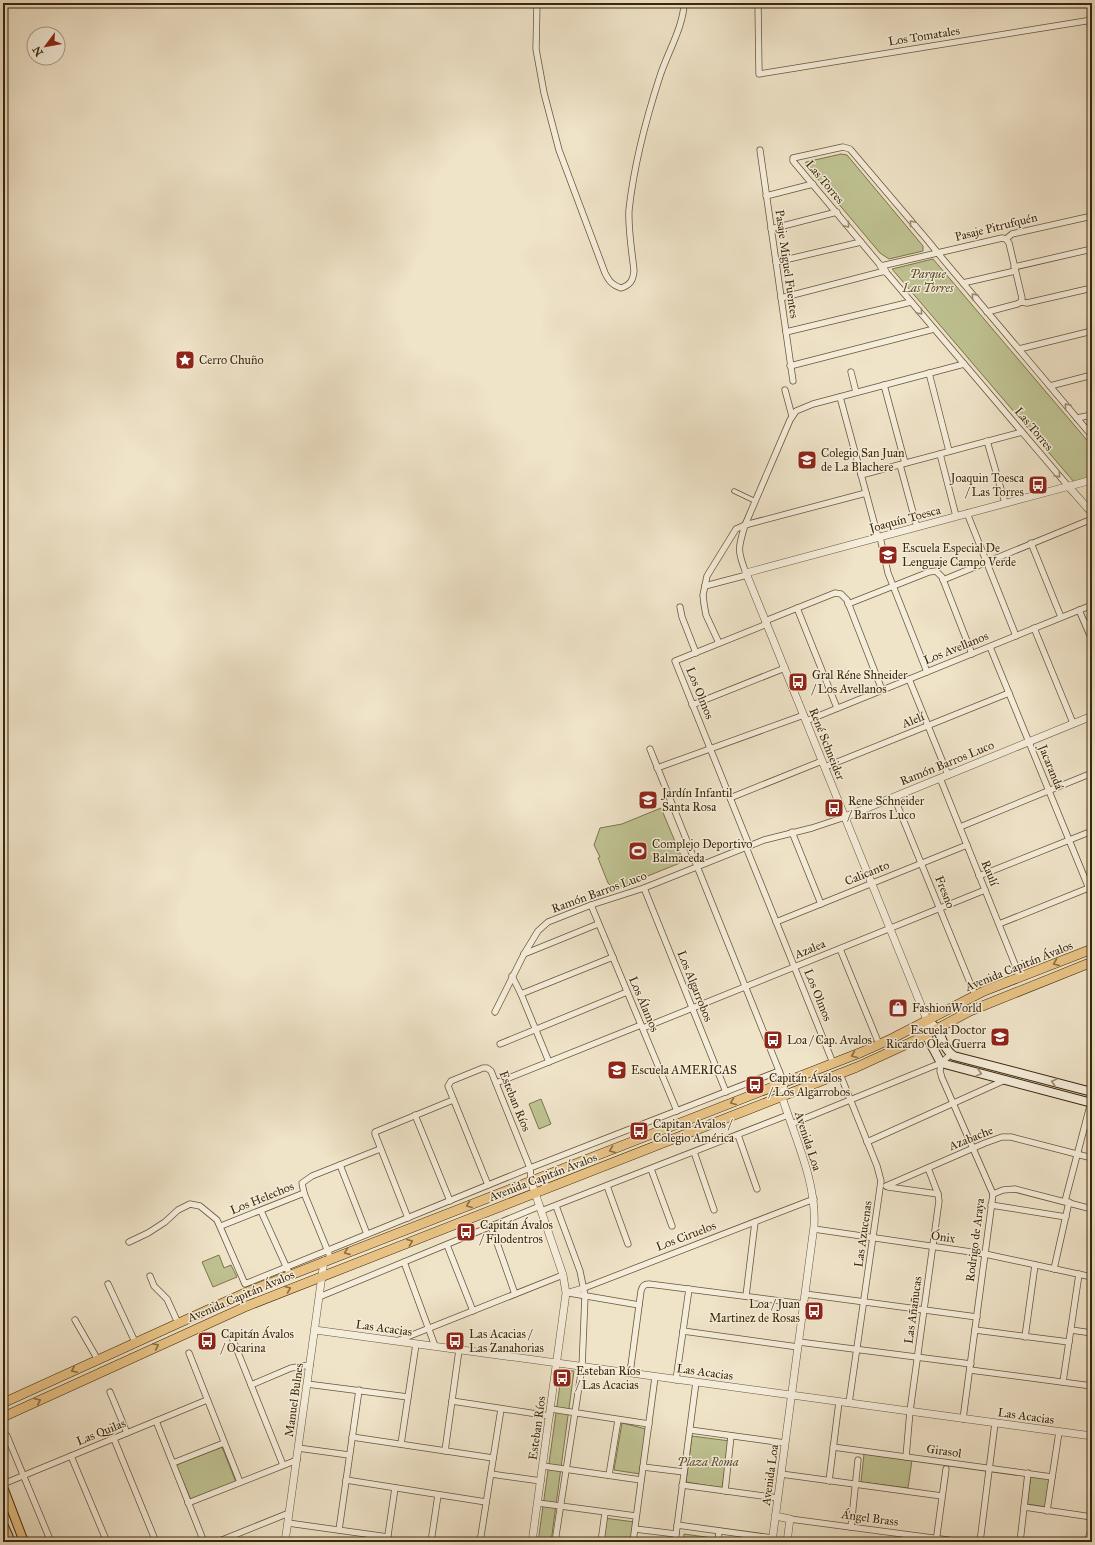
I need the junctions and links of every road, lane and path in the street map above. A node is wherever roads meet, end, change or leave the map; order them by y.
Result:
1 (537, 3) edge
2 (684, 3) edge
3 (758, 3) edge
4 (1092, 20) edge
5 (760, 150) dead end
6 (813, 184) junction
7 (766, 196) junction
8 (836, 212) junction
9 (1092, 216) edge
10 (771, 229) junction
11 (1006, 239) junction
12 (861, 242) junction
13 (1092, 248) edge
14 (938, 253) junction
15 (776, 262) junction
16 (883, 269) junction
17 (1015, 269) junction
18 (963, 283) junction
19 (1092, 288) edge
20 (781, 298) junction
21 (911, 302) junction
22 (1021, 302) junction
23 (987, 312) junction
24 (934, 329) junction
25 (1092, 331) edge
26 (786, 332) junction
27 (1019, 349) junction
28 (964, 364) junction
29 (790, 366) junction
30 (851, 372) dead end
31 (929, 373) junction
32 (1092, 376) edge
33 (793, 381) dead end
34 (884, 385) junction
35 (1050, 386) junction
36 (785, 390) dead end
37 (856, 392) junction
38 (840, 397) junction
39 (794, 413) junction
40 (1092, 415) edge
41 (1077, 418) junction
42 (1022, 432) junction
43 (1092, 436) edge
44 (987, 441) junction
45 (949, 451) junction
46 (940, 454) junction
47 (903, 464) junction
48 (861, 475) junction
49 (1092, 480) edge
50 (1068, 486) junction
51 (734, 491) dead end
52 (866, 493) junction
53 (755, 501) junction
54 (1005, 503) junction
55 (967, 513) junction
56 (1092, 513) edge
57 (956, 516) junction
58 (1092, 518) edge
59 (745, 525) junction
60 (917, 527) junction
61 (879, 537) junction
62 (1031, 543) junction
63 (987, 562) junction
64 (746, 574) junction
65 (943, 580) junction
66 (705, 586) junction
67 (893, 586) junction
68 (848, 604) junction
69 (1092, 605) edge
70 (680, 607) dead end
71 (798, 608) junction
72 (1080, 610) junction
73 (1062, 618) junction
74 (766, 622) junction
75 (1034, 628) junction
76 (1016, 636) junction
77 (1092, 640) edge
78 (719, 643) junction
79 (990, 646) junction
80 (696, 653) junction
81 (972, 654) junction
82 (785, 668) junction
83 (927, 672) junction
84 (909, 679) junction
85 (882, 690) junction
86 (1009, 693) junction
87 (692, 704) junction
88 (838, 708) junction
89 (1092, 716) edge
90 (805, 718) junction
91 (1073, 724) junction
92 (928, 726) junction
93 (1029, 742) junction
94 (710, 748) junction
95 (650, 749) dead end
96 (824, 764) junction
97 (658, 768) junction
98 (1092, 773) edge
99 (948, 774) junction
100 (940, 778) junction
101 (1049, 790) junction
102 (894, 796) junction
103 (730, 798) junction
104 (845, 816) junction
105 (960, 827) junction
106 (1092, 831) edge
107 (792, 832) junction
108 (1069, 840) junction
109 (967, 845) junction
110 (747, 846) junction
111 (921, 863) junction
112 (697, 866) junction
113 (979, 876) junction
114 (872, 883) junction
115 (1090, 887) edge
116 (644, 888) junction
117 (985, 890) junction
118 (1092, 896) edge
119 (821, 904) junction
120 (591, 905) junction
121 (940, 909) junction
122 (776, 922) junction
123 (598, 924) junction
124 (999, 924) junction
125 (889, 929) junction
126 (840, 949) junction
127 (1092, 949) edge
128 (524, 954) junction
129 (613, 957) junction
130 (1092, 962) edge
131 (794, 967) junction
132 (512, 976) junction
133 (1020, 977) junction
134 (746, 987) junction
135 (627, 992) junction
136 (521, 994) junction
137 (975, 995) junction
138 (692, 1008) junction
139 (495, 1012) dead end
140 (927, 1020) junction
141 (642, 1026) junction
142 (937, 1029) junction
143 (535, 1030) junction
144 (926, 1035) junction
145 (500, 1044) dead end
146 (879, 1044) junction
147 (951, 1054) junction
148 (549, 1062) junction
149 (833, 1063) junction
150 (941, 1064) junction
151 (779, 1071) junction
152 (840, 1074) junction
153 (1005, 1080) junction
154 (784, 1083) junction
155 (496, 1084) junction
156 (726, 1092) junction
157 (1092, 1092) edge
158 (782, 1097) junction
159 (453, 1100) junction
160 (850, 1100) junction
161 (1092, 1103) edge
162 (953, 1104) junction
163 (677, 1111) junction
164 (788, 1115) junction
165 (415, 1116) junction
166 (791, 1124) junction
167 (738, 1135) junction
168 (868, 1142) junction
169 (380, 1149) junction
170 (973, 1149) junction
171 (694, 1152) junction
172 (1077, 1154) junction
173 (1092, 1158) edge
174 (340, 1165) junction
175 (530, 1168) junction
176 (928, 1168) junction
177 (650, 1169) junction
178 (531, 1181) junction
179 (304, 1182) joint
180 (488, 1185) junction
181 (607, 1186) junction
182 (884, 1186) junction
183 (757, 1189) dead end
184 (304, 1193) junction
185 (535, 1193) junction
186 (938, 1194) junction
187 (993, 1194) junction
188 (814, 1199) junction
189 (450, 1201) junction
190 (1067, 1202) junction
191 (991, 1205) junction
192 (556, 1206) junction
193 (540, 1209) junction
194 (1092, 1209) edge
195 (262, 1210) junction
196 (714, 1210) dead end
197 (1066, 1217) junction
198 (408, 1218) junction
199 (755, 1222) junction
200 (220, 1226) junction
201 (491, 1226) junction
202 (672, 1226) dead end
203 (814, 1229) junction
204 (368, 1234) junction
205 (874, 1238) junction
206 (129, 1242) dead end
207 (447, 1244) junction
208 (628, 1244) dead end
209 (933, 1246) junction
210 (985, 1254) junction
211 (327, 1257) junction
212 (404, 1262) junction
213 (1035, 1265) junction
214 (1054, 1269) junction
215 (288, 1271) junction
216 (1079, 1274) junction
217 (563, 1275) junction
218 (150, 1276) dead end
219 (322, 1276) junction
220 (1092, 1277) edge
221 (108, 1284) dead end
222 (584, 1288) junction
223 (689, 1289) junction
224 (566, 1293) junction
225 (515, 1294) junction
226 (805, 1294) junction
227 (585, 1296) junction
228 (746, 1296) junction
229 (319, 1297) junction
230 (864, 1302) junction
231 (804, 1304) junction
232 (640, 1305) junction
233 (924, 1310) junction
234 (473, 1311) junction
235 (977, 1317) junction
236 (76, 1320) dead end
237 (178, 1323) junction
238 (428, 1328) junction
239 (315, 1330) junction
240 (975, 1330) junction
241 (1071, 1330) junction
242 (683, 1331) junction
243 (1092, 1333) edge
244 (231, 1335) dead end
245 (1025, 1337) junction
246 (397, 1341) junction
247 (135, 1342) junction
248 (1069, 1342) junction
249 (416, 1344) junction
250 (798, 1344) junction
251 (435, 1346) junction
252 (857, 1349) junction
253 (459, 1350) junction
254 (189, 1353) dead end
255 (917, 1357) junction
256 (98, 1360) junction
257 (558, 1363) junction
258 (310, 1365) junction
259 (582, 1366) junction
260 (970, 1367) junction
261 (630, 1373) junction
262 (655, 1377) junction
263 (676, 1380) junction
264 (696, 1382) junction
265 (1064, 1382) junction
266 (251, 1384) junction
267 (307, 1384) junction
268 (1092, 1386) edge
269 (359, 1390) junction
270 (110, 1392) dead end
271 (791, 1396) junction
272 (408, 1397) junction
273 (207, 1400) junction
274 (452, 1402) junction
275 (839, 1402) junction
276 (3, 1403) edge
277 (849, 1403) junction
278 (501, 1409) junction
279 (910, 1412) junction
280 (550, 1413) junction
281 (574, 1413) junction
282 (3, 1417) edge
283 (963, 1419) junction
284 (618, 1420) junction
285 (156, 1421) junction
286 (995, 1423) junction
287 (649, 1424) junction
288 (690, 1430) junction
289 (1059, 1432) junction
290 (127, 1433) junction
291 (7, 1436) dead end
292 (731, 1436) junction
293 (1092, 1436) edge
294 (352, 1437) junction
295 (114, 1438) junction
296 (785, 1442) junction
297 (224, 1443) junction
298 (401, 1444) junction
299 (833, 1447) junction
300 (298, 1448) junction
301 (444, 1451) junction
302 (349, 1455) junction
303 (71, 1456) junction
304 (906, 1457) junction
305 (493, 1458) junction
306 (297, 1460) junction
307 (858, 1460) dead end
308 (173, 1463) junction
309 (283, 1465) junction
310 (543, 1466) junction
311 (642, 1467) junction
312 (989, 1468) junction
313 (566, 1469) junction
314 (946, 1469) dead end
315 (684, 1472) junction
316 (1028, 1473) junction
317 (491, 1474) junction
318 (781, 1474) junction
319 (609, 1475) junction
320 (24, 1476) junction
321 (1052, 1477) junction
322 (346, 1480) junction
323 (641, 1480) junction
324 (541, 1481) junction
325 (829, 1481) junction
326 (240, 1482) junction
327 (856, 1484) junction
328 (3, 1485) edge
329 (682, 1485) junction
330 (395, 1488) junction
331 (725, 1491) junction
332 (438, 1495) junction
333 (942, 1496) junction
334 (778, 1498) junction
335 (6, 1502) edge
336 (486, 1502) junction
337 (188, 1503) junction
338 (538, 1503) junction
339 (561, 1506) junction
340 (1024, 1507) junction
341 (1047, 1511) junction
342 (290, 1513) junction
343 (605, 1513) junction
344 (636, 1516) junction
345 (775, 1516) junction
346 (1092, 1517) edge
347 (790, 1518) junction
348 (288, 1523) junction
349 (3, 1524) edge
350 (677, 1525) junction
351 (851, 1527) junction
352 (1092, 1527) edge
353 (635, 1529) junction
354 (338, 1530) junction
355 (720, 1531) junction
356 (676, 1534) junction
357 (388, 1539) edge
358 (772, 1540) edge
359 (936, 1540) edge
360 (11, 1542) edge
361 (24, 1542) edge
362 (51, 1542) edge
363 (107, 1542) edge
364 (156, 1542) edge
365 (204, 1542) edge
366 (217, 1542) edge
367 (285, 1542) edge
368 (431, 1542) edge
369 (480, 1542) edge
370 (532, 1542) edge
371 (555, 1542) edge
372 (601, 1542) edge
373 (633, 1542) edge
374 (675, 1542) edge
375 (718, 1542) edge
376 (787, 1542) edge
377 (963, 1542) edge
378 (980, 1542) edge
379 (1020, 1542) edge
380 (1088, 1542) edge

1 - 2 street
3 - 4 street, Los Tomatales
5 - 7 street, Pasaje Miguel Fuentes
6 - 7 street
6 - 8 street, Las Torres
14 -> 6 street, Las Torres
7 - 10 street, Pasaje Miguel Fuentes
8 - 10 street
8 -> 12 street, Las Torres
9 - 11 street, Pasaje Pitrufquén
10 - 15 street, Pasaje Miguel Fuentes
11 - 14 street, Pasaje Pitrufquén
11 - 17 street
12 - 15 street
12 - 16 street, Las Torres
13 - 17 street
14 - 16 street, Pasaje Pitrufquén
14 - 18 street, Las Torres
15 - 20 street, Pasaje Miguel Fuentes
16 - 20 street, Pasaje Pitrufquén
16 - 21 street, Las Torres
17 - 18 street
17 - 22 street
23 -> 18 street, Las Torres
19 - 22 street
20 - 26 street, Pasaje Miguel Fuentes
21 -> 24 street, Las Torres
21 - 26 street
22 - 23 street
23 - 27 street, Las Torres
24 - 28 street, Las Torres
24 - 29 street
25 - 27 street
26 - 29 street, Pasaje Miguel Fuentes
27 - 35 street, Las Torres
28 - 31 street
28 - 42 street, Las Torres
29 - 33 street, Pasaje Miguel Fuentes
30 - 37 street
31 - 34 street
31 - 45 street
32 - 35 street
34 - 37 street
34 - 47 street
41 -> 35 street, Las Torres
36 - 39 street
37 - 38 street
38 - 39 street
38 - 48 street
39 - 53 street, René Schneider
40 - 41 street
41 - 43 street, Las Torres
42 - 44 street
42 -> 50 street, Las Torres
44 - 45 street
44 - 54 street
45 - 46 street
46 - 47 street
46 - 57 street
47 - 48 street
47 - 60 street
48 - 52 street
49 - 50 street, Joaquín Toesca
50 - 54 street, Joaquín Toesca
50 - 56 street, Las Torres
51 - 53 street
52 - 59 street
52 - 61 street
53 - 59 street, René Schneider
54 - 55 street, Joaquín Toesca
55 - 57 street, Joaquín Toesca
55 - 63 street
57 - 60 street, Joaquín Toesca
58 - 62 street
59 - 64 street, René Schneider
59 - 66 street
60 - 61 street, Joaquín Toesca
61 - 64 street, Joaquín Toesca
61 - 67 street
62 - 63 street
62 - 73 street
63 - 65 street
63 - 76 street
64 - 66 street, Joaquín Toesca
64 - 74 street, René Schneider
65 - 67 street
65 - 81 street
66 - 78 street
67 - 68 street
67 - 83 street
68 - 71 street
68 - 85 street
69 - 72 street, Los Avellanos
70 - 80 street
71 - 74 street
71 - 88 street
72 - 73 street, Los Avellanos
72 - 77 street
73 - 75 street, Los Avellanos
74 - 78 street
74 - 82 street, René Schneider
75 - 76 street, Los Avellanos
75 - 91 street
76 - 79 street, Los Avellanos
78 - 80 street
79 - 81 street, Los Avellanos
79 - 86 street, Jacarandá
80 - 87 street, Los Olmos
81 - 83 street, Los Avellanos
82 - 87 street
82 - 90 street, René Schneider
83 - 84 street, Los Avellanos
84 - 85 street, Los Avellanos
84 - 92 street
85 - 88 street, Los Avellanos
86 - 92 street, Alelí
86 - 93 street, Jacarandá
87 - 94 street, Los Olmos
88 - 90 street, Los Avellanos
89 - 91 street, Ramón Barros Luco
90 - 94 street, Los Avellanos
90 - 96 street, René Schneider
91 - 93 street, Ramón Barros Luco
92 - 96 street, Alelí
92 - 99 street
93 - 99 street, Ramón Barros Luco
93 - 101 street, Jacarandá
94 - 97 street, Los Avellanos
94 - 103 street, Los Olmos
95 - 97 street
96 - 103 street, Alelí
96 - 104 street, René Schneider
97 - 112 street
98 - 101 street
99 - 100 street, Ramón Barros Luco
100 - 102 street, Ramón Barros Luco
100 - 105 street, Raulí
101 - 105 street
101 - 108 street, Jacarandá
102 - 104 street, Ramón Barros Luco
102 - 111 street, Fresno
103 - 110 street, Los Olmos
104 - 107 street, Ramón Barros Luco
104 - 114 street, René Schneider
105 - 109 street, Raulí
106 - 108 street
107 - 110 street, Ramón Barros Luco
107 - 119 street
108 - 113 street
108 - 115 street, Jacarandá
109 - 111 street, Calicanto
109 - 113 street, Raulí
110 - 112 street, Ramón Barros Luco
110 - 122 street, Los Olmos
111 - 114 street, Calicanto
111 - 121 street, Fresno
112 - 116 street, Ramón Barros Luco
112 - 134 street
113 - 117 street, Raulí
114 - 119 street, Calicanto
114 - 125 street, René Schneider
115 - 118 street, Jacarandá
115 - 124 street
116 - 120 street, Ramón Barros Luco
116 - 138 street, Los Algarrobos
117 - 121 street, Azalea
117 - 124 street, Raulí
119 - 122 street, Calicanto
120 - 123 street, Los Álamos
120 - 128 street, Ramón Barros Luco
121 - 125 street, Azalea
121 - 137 street, Fresno
122 - 131 street, Los Olmos
123 - 128 street
123 - 129 street, Los Álamos
124 - 133 street, Raulí
125 - 126 street, Azalea
125 - 140 street, René Schneider
126 - 131 street, Azalea
126 - 146 street
127 -> 133 highway, Avenida Capitán Ávalos
128 - 132 street, Ramón Barros Luco
129 - 135 street, Los Álamos
129 - 136 street
130 - 142 highway, Avenida Capitán Ávalos
131 - 134 street, Azalea
131 - 149 street, Los Olmos
132 - 136 street
132 - 139 street, Ramón Barros Luco
133 - 137 highway, Avenida Capitán Ávalos
134 - 138 street, Azalea
134 - 151 street
135 - 141 street, Los Álamos
135 - 143 street
136 - 143 street
137 - 140 highway, Avenida Capitán Ávalos
138 - 141 street, Azalea
138 - 156 street, Los Algarrobos
140 - 142 main road
140 - 144 main road
140 - 146 highway, Avenida Capitán Ávalos
141 - 148 street, Azalea
141 - 163 street, Los Álamos
142 - 144 highway, Avenida Capitán Ávalos
142 - 147 main road
143 - 145 street
143 - 148 street
144 - 150 main road
144 - 152 highway, Avenida Capitán Ávalos
146 -> 149 highway, Avenida Capitán Ávalos
147 - 150 street
157 -> 147 main road
148 - 155 street, Azalea
149 - 154 highway, Avenida Capitán Ávalos
150 -> 153 main road
150 - 160 street
150 - 162 street, Rodrigo de Araya
151 - 154 street
151 - 156 street, Avenida Capitán Ávalos
152 - 158 highway, Avenida Capitán Ávalos
152 - 160 street, Las Azucenas
153 - 161 main road
153 - 162 street
154 - 158 street, Avenida Loa
154 -> 178 highway, Avenida Capitán Ávalos
155 - 159 street, Esteban Ríos
155 - 175 street, Esteban Ríos
156 - 163 street, Avenida Capitán Ávalos
158 - 164 street, Avenida Loa
158 - 185 highway, Avenida Capitán Ávalos
159 - 165 street
159 - 180 street
160 - 166 street
160 - 168 street, Las Azucenas
161 - 172 street
162 - 168 street
162 - 170 street, Rodrigo de Araya
163 - 175 street, Avenida Capitán Ávalos
164 - 166 street, Avenida Loa
164 - 167 street
165 - 169 street
165 - 189 street
166 - 188 street, Avenida Loa
167 - 171 street
167 - 183 street
168 - 182 street, Las Azucenas
169 - 174 street, Los Helechos
169 - 198 street
170 - 172 street, Azabache
170 - 176 street, Azabache
170 - 187 street, Rodrigo de Araya
171 - 177 street
171 - 196 street
172 - 173 street, Azabache
172 - 190 street
174 - 179 street, Los Helechos
174 - 204 street
175 - 178 street, Esteban Ríos
175 - 180 street, Avenida Capitán Ávalos
176 - 182 street, Azabache
176 - 186 street, Las Añañucas
177 - 181 street
177 - 202 street
178 - 185 street, Esteban Ríos
178 -> 211 highway, Avenida Capitán Ávalos
179 - 184 street, Manuel Bulnes
180 - 189 street, Avenida Capitán Ávalos
181 - 192 street
181 - 208 street
182 - 186 street
182 - 205 street, Las Azucenas
184 - 195 street, Los Helechos
184 - 211 street, Manuel Bulnes
185 - 193 street, Esteban Ríos
219 -> 185 highway, Avenida Capitán Ávalos
186 - 209 street, Las Añañucas
187 - 190 street
187 - 191 street, Rodrigo de Araya
188 - 199 street, Los Ciruelos
188 - 203 street, Avenida Loa
189 - 198 street, Avenida Capitán Ávalos
190 - 194 street
190 - 197 street
191 - 197 street
191 - 210 street, Rodrigo de Araya
192 - 193 street
192 - 222 street
193 - 201 street
193 - 217 street, Esteban Ríos
195 - 200 street, Los Helechos
195 - 215 street
197 - 214 street
198 - 204 street, Avenida Capitán Ávalos
199 - 222 street, Los Ciruelos
199 - 228 street
200 - 206 street, Los Helechos
200 - 215 street, Avenida Capitán Ávalos
201 - 207 street
201 - 225 street
203 - 205 street, Ónix
203 - 226 street, Avenida Loa
204 - 211 street, Avenida Capitán Ávalos
205 - 209 street, Ónix
205 - 230 street, Las Azucenas
207 - 212 street
207 - 234 street
209 - 210 street, Ónix
209 - 233 street, Las Añañucas
210 - 213 street, Ónix
210 - 235 street, Rodrigo de Araya
211 - 215 highway, Avenida Capitán Ávalos
211 - 219 street, Manuel Bulnes
212 - 229 street
212 - 238 street
213 - 214 street, Ónix
213 - 245 street
214 - 216 street, Ónix
215 - 237 highway, Avenida Capitán Ávalos
216 - 220 street, Ónix
216 - 241 street
217 - 224 street, Esteban Ríos
217 - 225 street
218 - 237 street
219 - 229 street, Manuel Bulnes
282 -> 219 highway, Avenida Capitán Ávalos
221 - 247 street
222 - 224 street, Los Ciruelos
222 - 227 street
223 - 228 street
223 - 232 street
223 - 242 street
224 - 227 street
224 - 257 street, Esteban Ríos
225 - 234 street
226 - 230 street
226 - 231 street, Avenida Loa
227 - 232 street
227 - 259 street
228 - 231 street
229 - 239 street, Manuel Bulnes
230 - 233 street
230 - 252 street, Las Azucenas
231 - 250 street, Avenida Loa
232 - 261 street
233 - 235 street
233 - 255 street, Las Añañucas
234 - 238 street
235 - 240 street, Rodrigo de Araya
236 - 256 street
237 - 247 highway, Avenida Capitán Ávalos
238 - 246 street
238 - 251 street
239 - 246 street, Las Acacias
239 - 258 street, Manuel Bulnes
240 - 245 street
240 - 260 street, Rodrigo de Araya
241 - 243 street
241 - 248 street
242 - 250 street
242 - 263 street
244 - 266 street
245 - 248 street
246 - 249 street, Las Acacias
247 - 256 highway, Avenida Capitán Ávalos
248 - 265 street
249 - 251 street, Las Acacias
249 - 272 street
250 - 252 street
250 - 271 street, Avenida Loa
251 - 253 street, Las Acacias
252 - 255 street
252 - 277 street, Las Azucenas
253 - 257 street, Las Acacias
253 - 274 street
254 - 273 street
255 - 260 street
255 - 279 street, Las Añañucas
256 -> 276 highway, Avenida Capitán Ávalos
257 - 259 street, Las Acacias
257 - 280 street, Esteban Ríos
258 - 266 street
258 - 267 street, Manuel Bulnes
259 - 261 street, Las Acacias
259 - 281 street
260 - 265 street
260 - 283 street, Rodrigo de Araya
261 - 262 street, Las Acacias
262 - 263 street, Las Acacias
262 - 287 street
263 - 264 street, Las Acacias
264 - 271 street, Las Acacias
264 - 288 street
265 - 268 street
266 - 309 street
267 - 269 street
267 - 300 street, Manuel Bulnes
269 - 272 street
269 - 294 street
270 - 290 street
271 - 275 street, Las Acacias
271 - 296 street, Avenida Loa
272 - 298 street
273 - 285 street, Las Quilas
273 - 297 street
274 - 278 street
274 - 301 street
275 - 277 street, Las Acacias
275 - 299 street
277 - 279 street, Las Acacias
278 - 280 street
278 - 305 street
279 - 283 street, Las Acacias
279 - 304 street, Las Añañucas
280 - 281 street
280 - 310 street, Esteban Ríos
281 - 284 street
281 - 313 street
283 - 286 street, Las Acacias
284 - 287 street
284 - 319 street
285 - 290 street, Las Quilas
285 - 308 street
286 - 289 street, Las Acacias
286 - 312 street
287 - 311 street
288 - 292 street
288 - 315 street
289 - 293 street, Las Acacias
289 - 321 street
290 - 295 street, Las Quilas
291 - 320 street
292 - 296 street
292 - 331 street
294 - 298 street
294 - 302 street
295 - 303 street, Las Quilas
295 - 364 street
296 - 318 street, Avenida Loa
297 - 308 street
297 - 326 street
298 - 301 street
299 - 304 street, Girasol
299 - 325 street
300 - 302 street
300 - 306 street, Manuel Bulnes
301 - 305 street
302 - 322 street
303 - 320 street, Las Quilas
303 - 363 street
304 - 312 street, Girasol
305 - 317 street
306 - 309 street
306 - 342 street, Manuel Bulnes
307 - 327 street
308 - 337 street
309 - 326 street
310 - 313 street
310 - 324 street, Esteban Ríos
311 - 315 street
311 - 323 street
312 - 316 street, Girasol
312 - 378 street
313 - 319 street
313 - 339 street
314 - 333 street
315 - 329 street
316 - 321 street, Girasol
316 - 340 street
317 - 324 street
317 - 336 street
318 - 325 street
318 - 334 street, Avenida Loa
319 - 323 street
320 - 328 street, Las Quilas
320 - 362 street
321 - 341 street
322 - 330 street
322 - 354 street
323 - 344 street
324 - 338 street, Esteban Ríos
325 - 327 street
326 - 337 street
327 - 333 street
327 - 351 street
328 - 335 main road
329 - 331 street
329 - 350 street
330 - 332 street
330 - 357 street
331 - 334 street
332 - 336 street
332 - 368 street
333 - 359 street
334 - 345 street, Avenida Loa
335 - 361 main road
336 - 369 street
337 - 365 street
338 - 339 street
338 - 370 street, Esteban Ríos
339 - 343 street
339 - 371 street
340 - 341 street
340 - 379 street
341 - 346 street
342 - 348 street, Manuel Bulnes
342 - 366 street
343 - 344 street
343 - 372 street
344 - 353 street
345 - 347 street, Ángel Brass
345 - 358 street, Avenida Loa
347 - 351 street, Ángel Brass
347 - 376 street
348 - 354 street
348 - 367 street, Manuel Bulnes
349 - 360 main road
350 - 355 street
350 - 356 street
351 - 359 street, Ángel Brass
352 - 380 street
353 - 356 street
353 - 373 street
354 - 357 street
355 - 358 street
355 - 375 street
356 - 374 street
359 - 377 street, Ángel Brass

